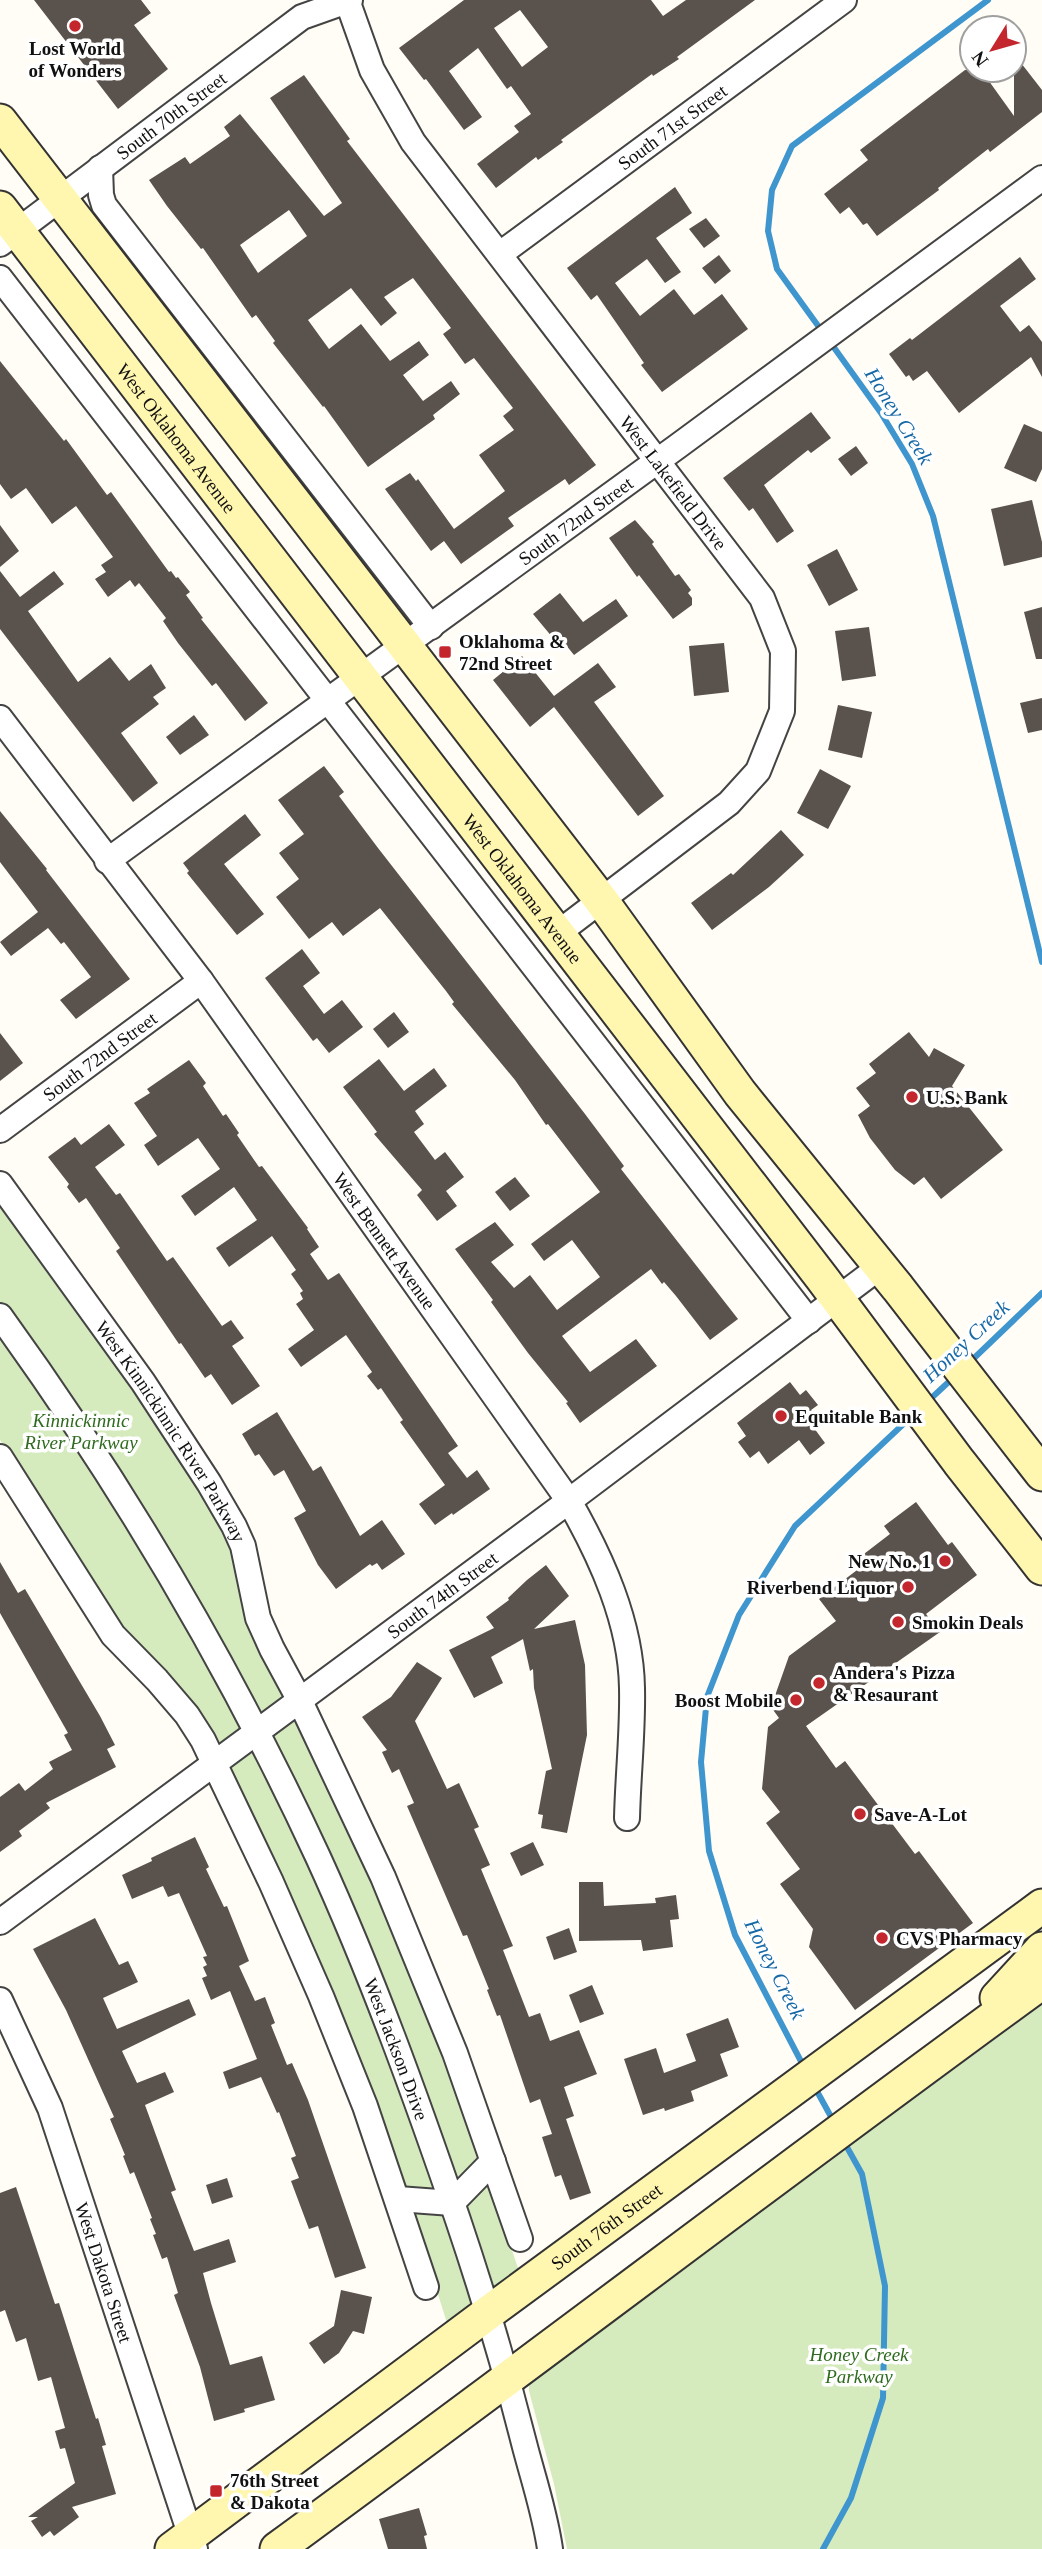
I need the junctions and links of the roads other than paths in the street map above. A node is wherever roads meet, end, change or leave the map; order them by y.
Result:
1 (348, 0) edge
2 (844, 0) edge
3 (0, 121) edge
4 (100, 168) junction
5 (1042, 178) edge
6 (60, 199) junction
7 (6, 228) edge
8 (500, 254) junction
9 (0, 278) edge
10 (658, 461) junction
11 (419, 636) junction
12 (362, 677) junction
13 (327, 702) junction
14 (0, 718) edge
15 (107, 861) junction
16 (601, 900) junction
17 (558, 933) junction
18 (201, 981) junction
19 (0, 1130) edge
20 (0, 1184) edge
21 (881, 1266) junction
22 (838, 1300) junction
23 (0, 1316) edge
24 (810, 1321) junction
25 (0, 1457) edge
26 (1042, 1474) edge
27 (569, 1501) junction
28 (1038, 1561) edge
29 (299, 1699) junction
30 (255, 1732) junction
31 (214, 1762) junction
32 (627, 1818) dead end
33 (1042, 1906) edge
34 (0, 1922) edge
35 (1042, 1949) edge
36 (1042, 1982) edge
37 (0, 2000) edge
38 (956, 2045) junction
39 (493, 2161) junction
40 (398, 2199) junction
41 (452, 2203) junction
42 (520, 2239) dead end
43 (426, 2287) dead end
44 (488, 2312) junction
45 (508, 2380) junction
46 (186, 2544) edge
47 (277, 2549) edge
48 (550, 2549) edge

1 - 4 street, South 70th Street
1 - 8 street, West Lakefield Drive
2 - 8 street, South 71st Street
3 - 6 main road
4 - 6 street, South 70th Street
4 - 11 street
5 - 10 street, South 72nd Street
6 - 7 street, South 70th Street
6 - 11 main road
7 - 12 main road, West Oklahoma Avenue
8 - 10 street, West Lakefield Drive
9 - 13 street, West Oklahoma Avenue
10 - 11 street, South 72nd Street
10 - 16 street, West Lakefield Drive
11 - 12 street, South 72nd Street
11 - 16 main road
12 - 13 street, South 72nd Street
12 - 17 main road, West Oklahoma Avenue
13 - 15 street, South 72nd Street
13 - 24 street, West Oklahoma Avenue
14 - 15 street, West Bennett Avenue
15 - 18 street, West Bennett Avenue
16 - 17 street, West Lakefield Drive
16 - 21 main road
17 - 22 main road, West Oklahoma Avenue
18 - 19 street, South 72nd Street
18 - 27 street, West Bennett Avenue
20 - 29 street, West Kinnickinnic River Parkway
21 - 22 street, South 74th Street
21 - 26 main road
22 - 24 street, South 74th Street
22 - 28 main road, West Oklahoma Avenue
23 - 30 street
24 - 27 street, South 74th Street
25 - 31 street
27 - 29 street, South 74th Street
27 - 32 street, West Bennett Avenue
29 - 30 street, South 74th Street
29 - 39 street
30 - 31 street, South 74th Street
30 - 41 street, West Jackson Drive
31 - 34 street, South 74th Street
31 - 40 street
33 - 44 main road, South 76th Street
35 - 38 main road
36 - 38 main road
37 - 46 street, West Dakota Street
38 - 45 main road
39 - 41 street
39 - 42 street
40 - 41 street
40 - 43 street
41 - 44 street, West Jackson Drive
44 - 45 street, West Jackson Drive
44 - 46 main road, South 76th Street
45 - 47 main road
45 - 48 street, West Jackson Drive

